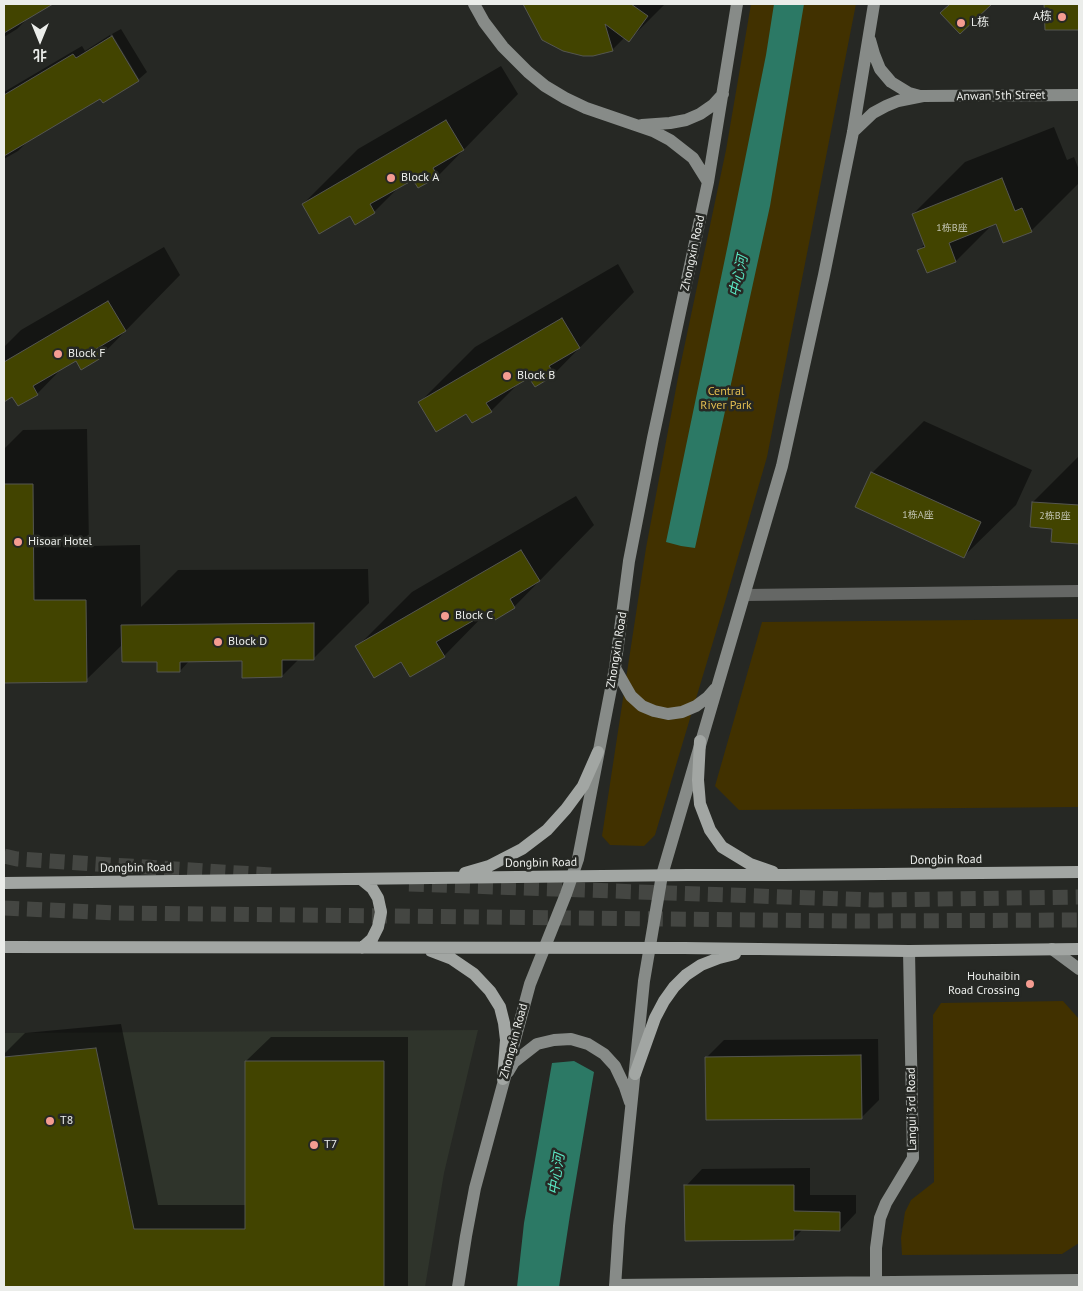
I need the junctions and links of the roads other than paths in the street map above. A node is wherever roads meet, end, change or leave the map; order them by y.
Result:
1 (474, 4) edge
2 (737, 4) edge
3 (874, 4) edge
4 (869, 34) junction
5 (723, 94) junction
6 (1079, 95) edge
7 (923, 96) junction
8 (635, 125) junction
9 (853, 132) junction
10 (708, 182) junction
11 (1079, 591) edge
12 (745, 595) junction
13 (615, 668) junction
14 (718, 685) junction
15 (700, 741) junction
16 (598, 752) junction
17 (1079, 872) edge
18 (4, 876) edge
19 (572, 876) junction
20 (662, 876) junction
21 (784, 876) junction
22 (449, 878) junction
23 (361, 879) junction
24 (4, 883) edge
25 (21, 883) junction
26 (4, 947) edge
27 (21, 947) junction
28 (362, 948) junction
29 (424, 948) junction
30 (544, 948) junction
31 (649, 948) junction
32 (1052, 949) junction
33 (1079, 949) edge
34 (754, 950) junction
35 (4, 951) edge
36 (909, 951) junction
37 (1079, 969) edge
38 (635, 1074) junction
39 (503, 1079) junction
40 (632, 1109) junction
41 (1079, 1280) edge
42 (876, 1285) edge
43 (615, 1286) edge
44 (458, 1287) edge

1 - 8 main road
2 - 5 main road, Zhongxin Road
3 - 4 main road
4 - 7 main road
4 - 9 main road
5 - 8 main road
5 - 10 main road, Zhongxin Road
6 - 7 main road, Anwan 5th Street
7 - 9 main road
8 - 10 main road
9 - 12 main road
10 - 13 main road, Zhongxin Road
11 - 12 street
12 - 14 main road
13 - 14 main road
13 - 16 main road, Zhongxin Road
14 - 15 main road
15 - 20 main road
15 - 21 main road
16 - 19 main road, Zhongxin Road
16 - 22 main road
17 - 21 main road, Dongbin Road
18 - 25 main road
19 - 20 main road, Dongbin Road
19 - 22 main road, Dongbin Road
19 - 30 main road, Zhongxin Road
20 - 21 main road, Dongbin Road
20 - 31 main road
22 - 23 main road, Dongbin Road
23 - 25 main road, Dongbin Road
23 - 28 main road
24 - 25 main road, Dongbin Road
26 - 27 main road
27 - 28 main road
27 - 35 main road
28 - 29 main road
29 - 30 main road
29 - 39 main road
30 - 31 main road
30 - 39 main road, Zhongxin Road
31 - 34 main road
31 - 38 main road
32 - 33 main road
32 - 36 main road
32 - 37 main road
34 - 36 main road
34 - 38 main road
36 - 42 main road, Langui 3rd Road
38 - 40 main road
39 - 40 main road
39 - 44 main road, Zhongxin Road
40 - 43 main road
41 - 42 main road
42 - 43 main road

